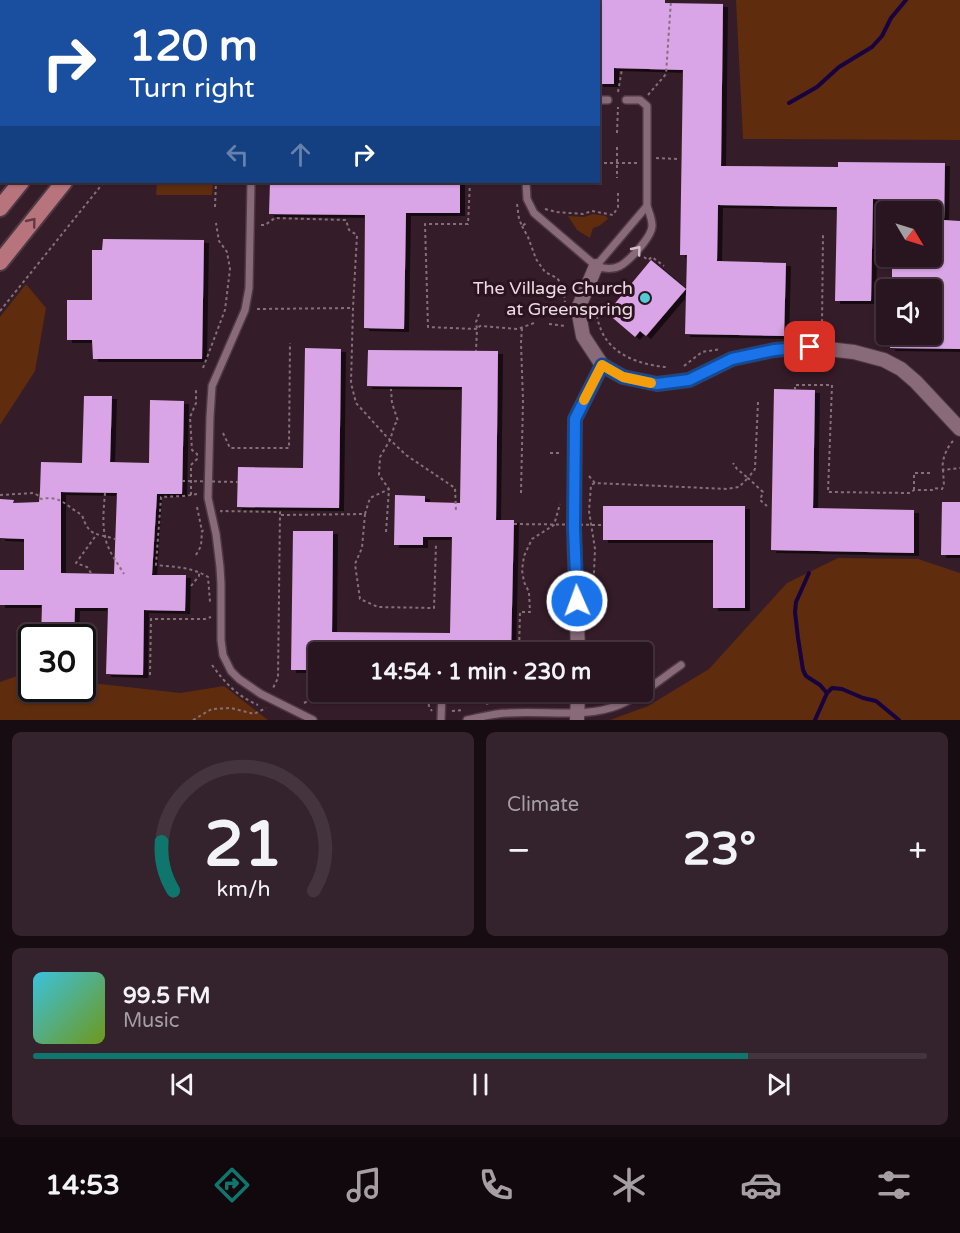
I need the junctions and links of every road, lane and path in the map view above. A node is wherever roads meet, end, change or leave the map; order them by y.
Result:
1 (672, 0) edge
2 (645, 99) dead end
3 (600, 100) edge
4 (608, 100) dead end
5 (626, 100) dead end
6 (617, 147) dead end
7 (650, 158) dead end
8 (678, 159) dead end
9 (600, 163) edge
10 (617, 163) junction
11 (637, 163) dead end
12 (617, 178) dead end
13 (20, 183) edge
14 (63, 183) edge
15 (103, 183) edge
16 (216, 183) edge
17 (251, 183) edge
18 (470, 183) edge
19 (526, 183) edge
20 (618, 193) dead end
21 (647, 206) junction
22 (215, 207) dead end
23 (0, 208) edge
24 (540, 210) dead end
25 (216, 223) dead end
26 (522, 226) dead end
27 (260, 232) dead end
28 (823, 234) dead end
29 (642, 255) dead end
30 (0, 262) edge
31 (596, 266) junction
32 (664, 266) dead end
33 (565, 302) dead end
34 (256, 303) dead end
35 (353, 308) junction
36 (0, 311) edge
37 (479, 314) dead end
38 (534, 323) dead end
39 (549, 324) dead end
40 (566, 326) dead end
41 (522, 327) junction
42 (477, 329) junction
43 (820, 337) dead end
44 (290, 343) dead end
45 (610, 345) dead end
46 (476, 351) dead end
47 (602, 365) junction
48 (666, 367) dead end
49 (203, 368) dead end
50 (196, 388) dead end
51 (391, 389) dead end
52 (795, 390) dead end
53 (758, 402) dead end
54 (223, 432) dead end
55 (958, 434) edge
56 (390, 440) junction
57 (734, 463) dead end
58 (960, 468) edge
59 (943, 470) junction
60 (933, 473) dead end
61 (589, 476) dead end
62 (748, 478) junction
63 (182, 481) dead end
64 (238, 482) dead end
65 (595, 483) junction
66 (389, 489) junction
67 (914, 490) junction
68 (105, 493) dead end
69 (521, 493) dead end
70 (197, 494) dead end
71 (0, 495) edge
72 (191, 495) junction
73 (561, 497) dead end
74 (767, 506) dead end
75 (197, 507) dead end
76 (456, 511) dead end
77 (365, 514) junction
78 (280, 515) junction
79 (222, 518) dead end
80 (514, 524) dead end
81 (603, 525) dead end
82 (386, 532) dead end
83 (97, 534) junction
84 (105, 536) junction
85 (115, 540) dead end
86 (436, 544) dead end
87 (196, 555) dead end
88 (199, 572) junction
89 (91, 573) dead end
90 (123, 574) dead end
91 (191, 586) dead end
92 (210, 607) dead end
93 (589, 608) dead end
94 (548, 612) dead end
95 (568, 613) dead end
96 (210, 623) dead end
97 (519, 642) edge
98 (578, 642) edge
99 (681, 665) dead end
100 (150, 675) dead end
101 (272, 692) dead end
102 (308, 701) edge
103 (429, 702) edge
104 (442, 702) edge
105 (303, 704) dead end
106 (266, 708) dead end
107 (434, 713) dead end
108 (577, 716) edge
109 (193, 720) edge
110 (313, 720) edge
111 (441, 720) edge
112 (467, 720) edge

1 - 2 path
3 - 4 lane
5 - 21 lane
6 - 10 path
7 - 8 path
9 - 10 path
10 - 11 path
10 - 12 path
13 - 23 main road
30 -> 14 main road
15 - 36 path
16 - 22 path
17 - 110 lane
18 - 42 path
19 - 31 lane
20 - 24 path
21 - 31 lane
31 -> 21 lane
25 - 49 path
26 - 33 path
27 - 35 path
28 - 43 path
29 - 32 path
31 - 47 street
34 - 35 path
35 - 56 path
37 - 42 path
38 - 41 path
39 - 40 path
41 - 42 path
41 - 69 path
42 - 46 path
44 - 54 path
45 - 48 path
47 - 55 street
47 - 98 street
50 - 72 path
51 - 56 path
52 - 67 path
53 - 62 path
55 - 59 path
56 - 66 path
56 - 76 path
57 - 62 path
58 - 59 path
59 - 67 path
60 - 67 path
61 - 65 path
62 - 65 path
62 - 74 path
63 - 64 path, bridge
65 - 93 path
66 - 77 path
66 - 82 path
68 - 84 path
70 - 72 path
71 - 83 path
72 - 88 path
73 - 97 path
75 - 87 path
77 - 78 path
77 - 86 path
78 - 79 path
78 - 101 path
80 - 81 path, bridge
83 - 84 path
83 - 89 path
84 - 85 path
84 - 90 path
88 - 91 path
88 - 92 path
94 - 95 path
96 - 100 path
99 - 108 lane
102 - 105 path
103 - 107 path
104 - 111 lane
106 - 109 path
108 - 112 lane

